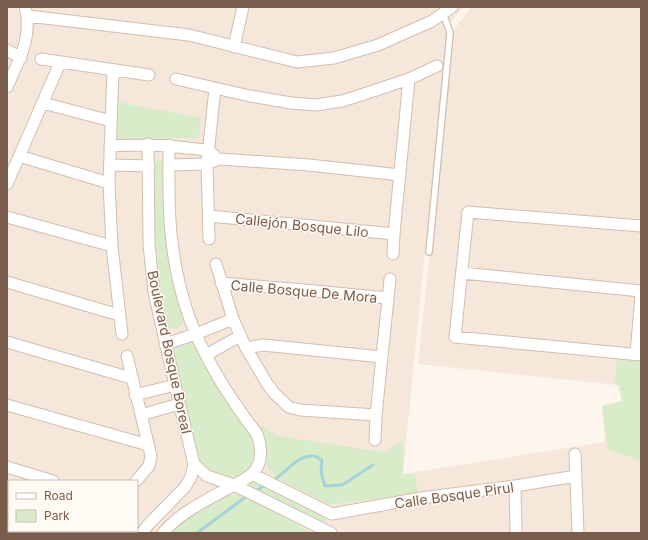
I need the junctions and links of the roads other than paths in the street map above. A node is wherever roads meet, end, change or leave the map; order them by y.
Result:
1 (243, 7) edge
2 (448, 10) edge
3 (27, 12) edge
4 (234, 47) junction
5 (7, 50) edge
6 (21, 58) junction
7 (41, 59) dead end
8 (60, 63) junction
9 (437, 66) dead end
10 (113, 70) junction
11 (148, 75) dead end
12 (176, 79) dead end
13 (410, 79) junction
14 (9, 82) edge
15 (215, 88) junction
16 (42, 103) junction
17 (111, 121) junction
18 (148, 144) junction
19 (169, 145) junction
20 (110, 146) junction
21 (208, 151) junction
22 (19, 156) junction
23 (220, 159) junction
24 (207, 164) junction
25 (110, 165) junction
26 (169, 165) junction
27 (149, 166) junction
28 (400, 175) junction
29 (109, 183) junction
30 (7, 184) edge
31 (210, 216) junction
32 (7, 217) edge
33 (641, 226) edge
34 (394, 234) junction
35 (209, 239) dead end
36 (112, 246) junction
37 (430, 252) dead end
38 (393, 254) dead end
39 (216, 264) dead end
40 (462, 273) junction
41 (390, 278) dead end
42 (7, 282) edge
43 (221, 283) junction
44 (641, 291) edge
45 (641, 295) edge
46 (387, 298) junction
47 (119, 315) junction
48 (233, 320) junction
49 (122, 334) dead end
50 (196, 334) junction
51 (240, 336) junction
52 (7, 342) edge
53 (165, 344) junction
54 (246, 348) junction
55 (206, 355) junction
56 (639, 355) edge
57 (127, 356) dead end
58 (382, 357) junction
59 (131, 378) junction
60 (175, 385) junction
61 (135, 395) junction
62 (179, 404) junction
63 (7, 405) edge
64 (140, 415) junction
65 (376, 415) junction
66 (375, 440) dead end
67 (148, 445) junction
68 (575, 454) dead end
69 (194, 464) junction
70 (7, 468) edge
71 (252, 474) junction
72 (576, 476) junction
73 (49, 480) edge
74 (137, 480) edge
75 (234, 485) junction
76 (515, 486) junction
77 (332, 514) junction
78 (328, 532) edge
79 (142, 533) edge
80 (162, 533) edge
81 (516, 533) edge
82 (578, 533) edge

1 - 4 street
2 - 4 street
2 - 37 lane
3 - 4 street
3 - 6 street
5 - 6 street
6 - 14 street
7 - 8 street
8 - 10 street
8 - 16 street
9 - 13 street
10 - 11 street
10 - 17 street
12 - 15 street
13 - 15 street
13 - 28 street
15 - 21 street
16 - 17 street
16 - 22 street
17 - 20 street
18 - 19 street
18 - 20 street
18 - 27 street, Boulevard Bosque Boreal
19 - 21 street
19 - 26 street, Boulevard Bosque Boreal
20 - 25 street
21 - 23 street
21 - 24 street
22 - 29 street
22 - 30 street
23 - 24 street
23 - 28 street
24 - 26 street
24 - 31 street
25 - 27 street
25 - 29 street
26 - 50 street, Boulevard Bosque Boreal
27 - 53 street, Boulevard Bosque Boreal
28 - 34 street
29 - 36 street
31 - 34 street, Callejón Bosque Lilo
31 - 35 street
32 - 36 street
33 - 40 street
34 - 38 street
36 - 47 street
39 - 43 street
40 - 44 street
40 - 56 street
41 - 46 street
42 - 47 street
43 - 46 street, Calle Bosque De Mora
43 - 48 street
45 - 56 street
46 - 58 street
47 - 49 street
48 - 50 street
48 - 51 street
50 - 53 street
50 - 55 street, Boulevard Bosque Boreal
51 - 54 street
51 - 55 street
52 - 59 street
53 - 60 street, Boulevard Bosque Boreal
54 - 58 street
54 - 65 street
55 - 71 street, Boulevard Bosque Boreal
57 - 59 street
58 - 65 street
59 - 61 street
60 - 61 street
60 - 62 street, Boulevard Bosque Boreal
61 - 64 street
62 - 64 street
62 - 69 street, Boulevard Bosque Boreal
63 - 67 street
64 - 67 street
65 - 66 street
67 - 74 street
68 - 72 street
69 - 75 street
69 - 79 street
70 - 73 street
71 - 75 street
71 - 77 street
72 - 76 street, Calle Bosque Pirul
72 - 82 street
75 - 78 street
75 - 80 street
76 - 77 street, Calle Bosque Pirul
76 - 81 street
77 - 78 street

